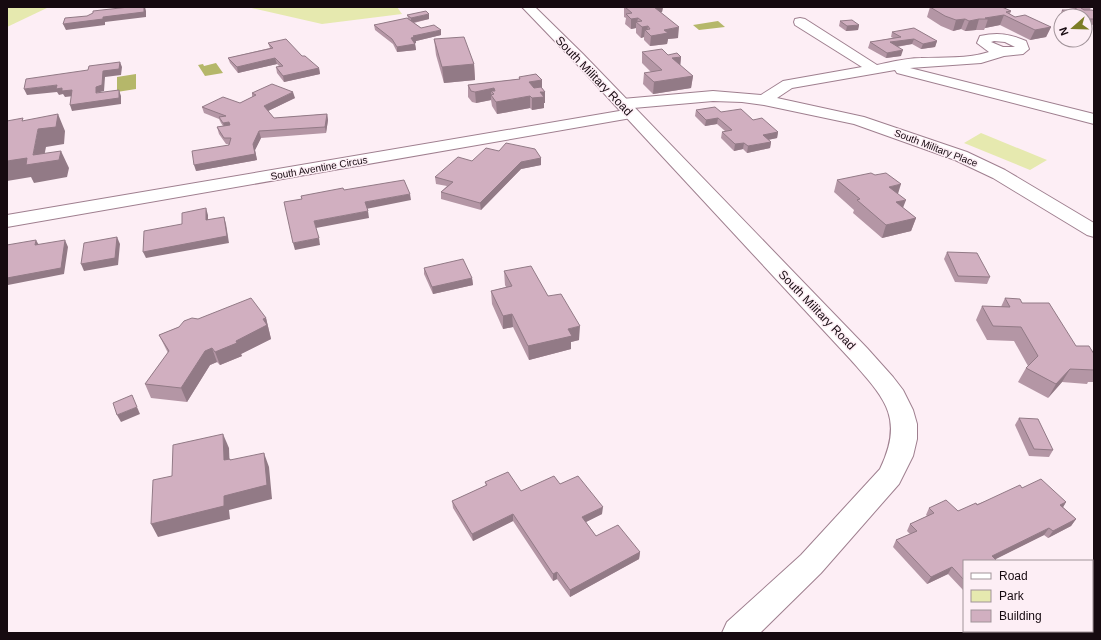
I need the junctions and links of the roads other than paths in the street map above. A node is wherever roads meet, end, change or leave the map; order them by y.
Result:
1 (528, 7) edge
2 (800, 22) dead end
3 (1004, 51) dead end
4 (891, 66) junction
5 (874, 69) junction
6 (764, 100) junction
7 (627, 109) junction
8 (1094, 120) edge
9 (7, 221) edge
10 (1094, 231) edge
11 (738, 633) edge

1 - 7 street, South Military Road
2 - 5 street
3 - 4 street
4 - 5 street
4 - 8 street
5 - 6 street
6 - 7 street, South Military Place
6 - 10 street, South Military Place
7 - 9 street, South Aventine Circus
7 - 11 street, South Military Road

